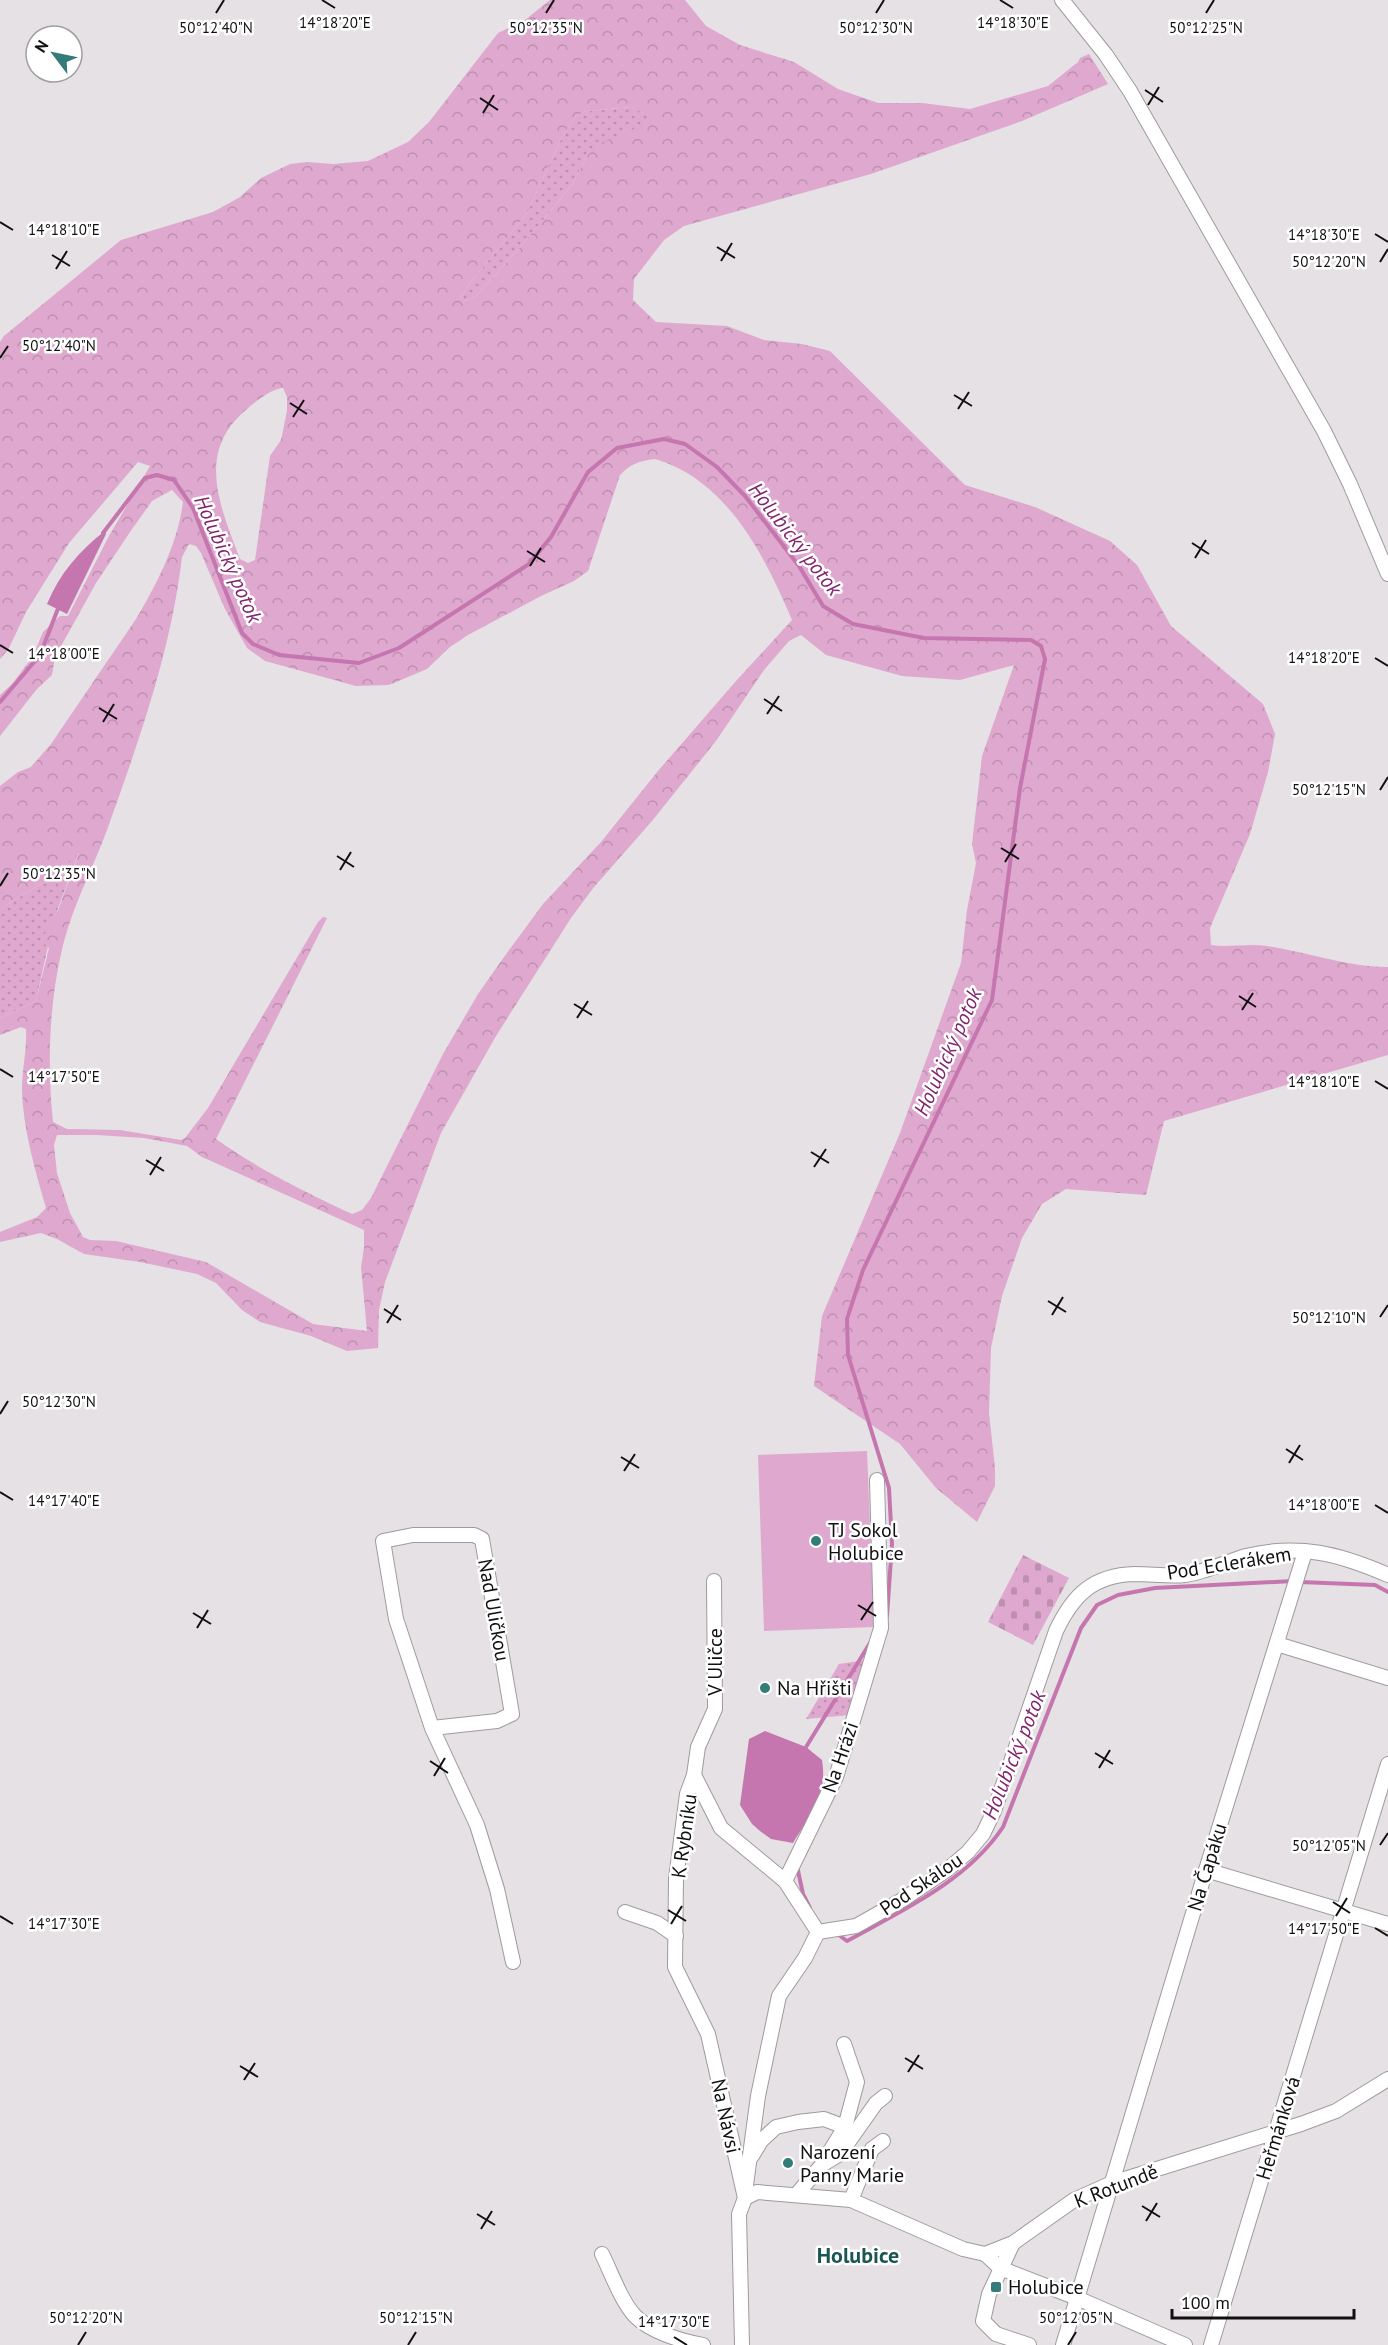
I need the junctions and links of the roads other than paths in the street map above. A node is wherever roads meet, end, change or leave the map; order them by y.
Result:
1 (1062, 0) edge
2 (1388, 574) edge
3 (877, 1480) dead end
4 (1305, 1552) junction
5 (1388, 1575) edge
6 (714, 1581) dead end
7 (1056, 1631) joint
8 (1277, 1644) junction
9 (1388, 1678) edge
10 (432, 1728) junction
11 (1388, 1764) edge
12 (694, 1775) junction
13 (1206, 1870) junction
14 (785, 1881) junction
15 (1344, 1910) junction
16 (625, 1912) dead end
17 (1388, 1924) edge
18 (818, 1932) junction
19 (676, 1936) junction
20 (513, 1962) dead end
21 (708, 2034) joint
22 (844, 2044) dead end
23 (1388, 2079) edge
24 (885, 2096) dead end
25 (845, 2127) junction
26 (1278, 2131) junction
27 (883, 2140) dead end
28 (748, 2163) junction
29 (821, 2166) junction
30 (1112, 2183) junction
31 (796, 2196) junction
32 (745, 2198) junction
33 (851, 2200) junction
34 (1013, 2243) junction
35 (602, 2254) dead end
36 (985, 2254) junction
37 (1000, 2268) junction
38 (1077, 2298) junction
39 (703, 2345) edge
40 (742, 2345) edge
41 (1029, 2345) edge
42 (1063, 2345) edge
43 (1185, 2345) edge
44 (1212, 2345) edge

1 - 2 street
3 - 14 street, Na Hrázi
4 - 5 street, Pod Eclerákem
4 - 7 street, Pod Eclerákem
4 - 8 street, Na Čapáku
6 - 12 street, V Uličce
7 - 18 street, Pod Skálou
8 - 9 street
8 - 13 street, Na Čapáku
10 - 10 street, Nad Uličkou
10 - 20 street, Nad Uličkou
11 - 15 street, Heřmánková
12 - 14 street
12 - 19 street, K Rybníku
13 - 15 street
13 - 30 street, Na Čapáku
14 - 18 street
15 - 17 street
15 - 26 street, Heřmánková
16 - 19 street
18 - 28 street, Na Návsi
19 - 21 street, K Rybníku
21 - 32 street, Na Návsi
22 - 25 street
23 - 26 street, K Rotundě
24 - 29 street
25 - 28 street, Na Návsi
25 - 29 street
26 - 30 street, K Rotundě
26 - 44 street, Heřmánková
27 - 33 street
28 - 32 street, Na Návsi
29 - 31 street
30 - 34 street, K Rotundě
30 - 38 street, Na Čapáku
31 - 32 street
31 - 33 street
32 - 40 street, Na Návsi
33 - 36 street
34 - 36 street, K Rotundě
34 - 37 street
35 - 39 street
36 - 37 street
37 - 38 street
37 - 41 street
38 - 42 street, Na Čapáku
38 - 43 street

